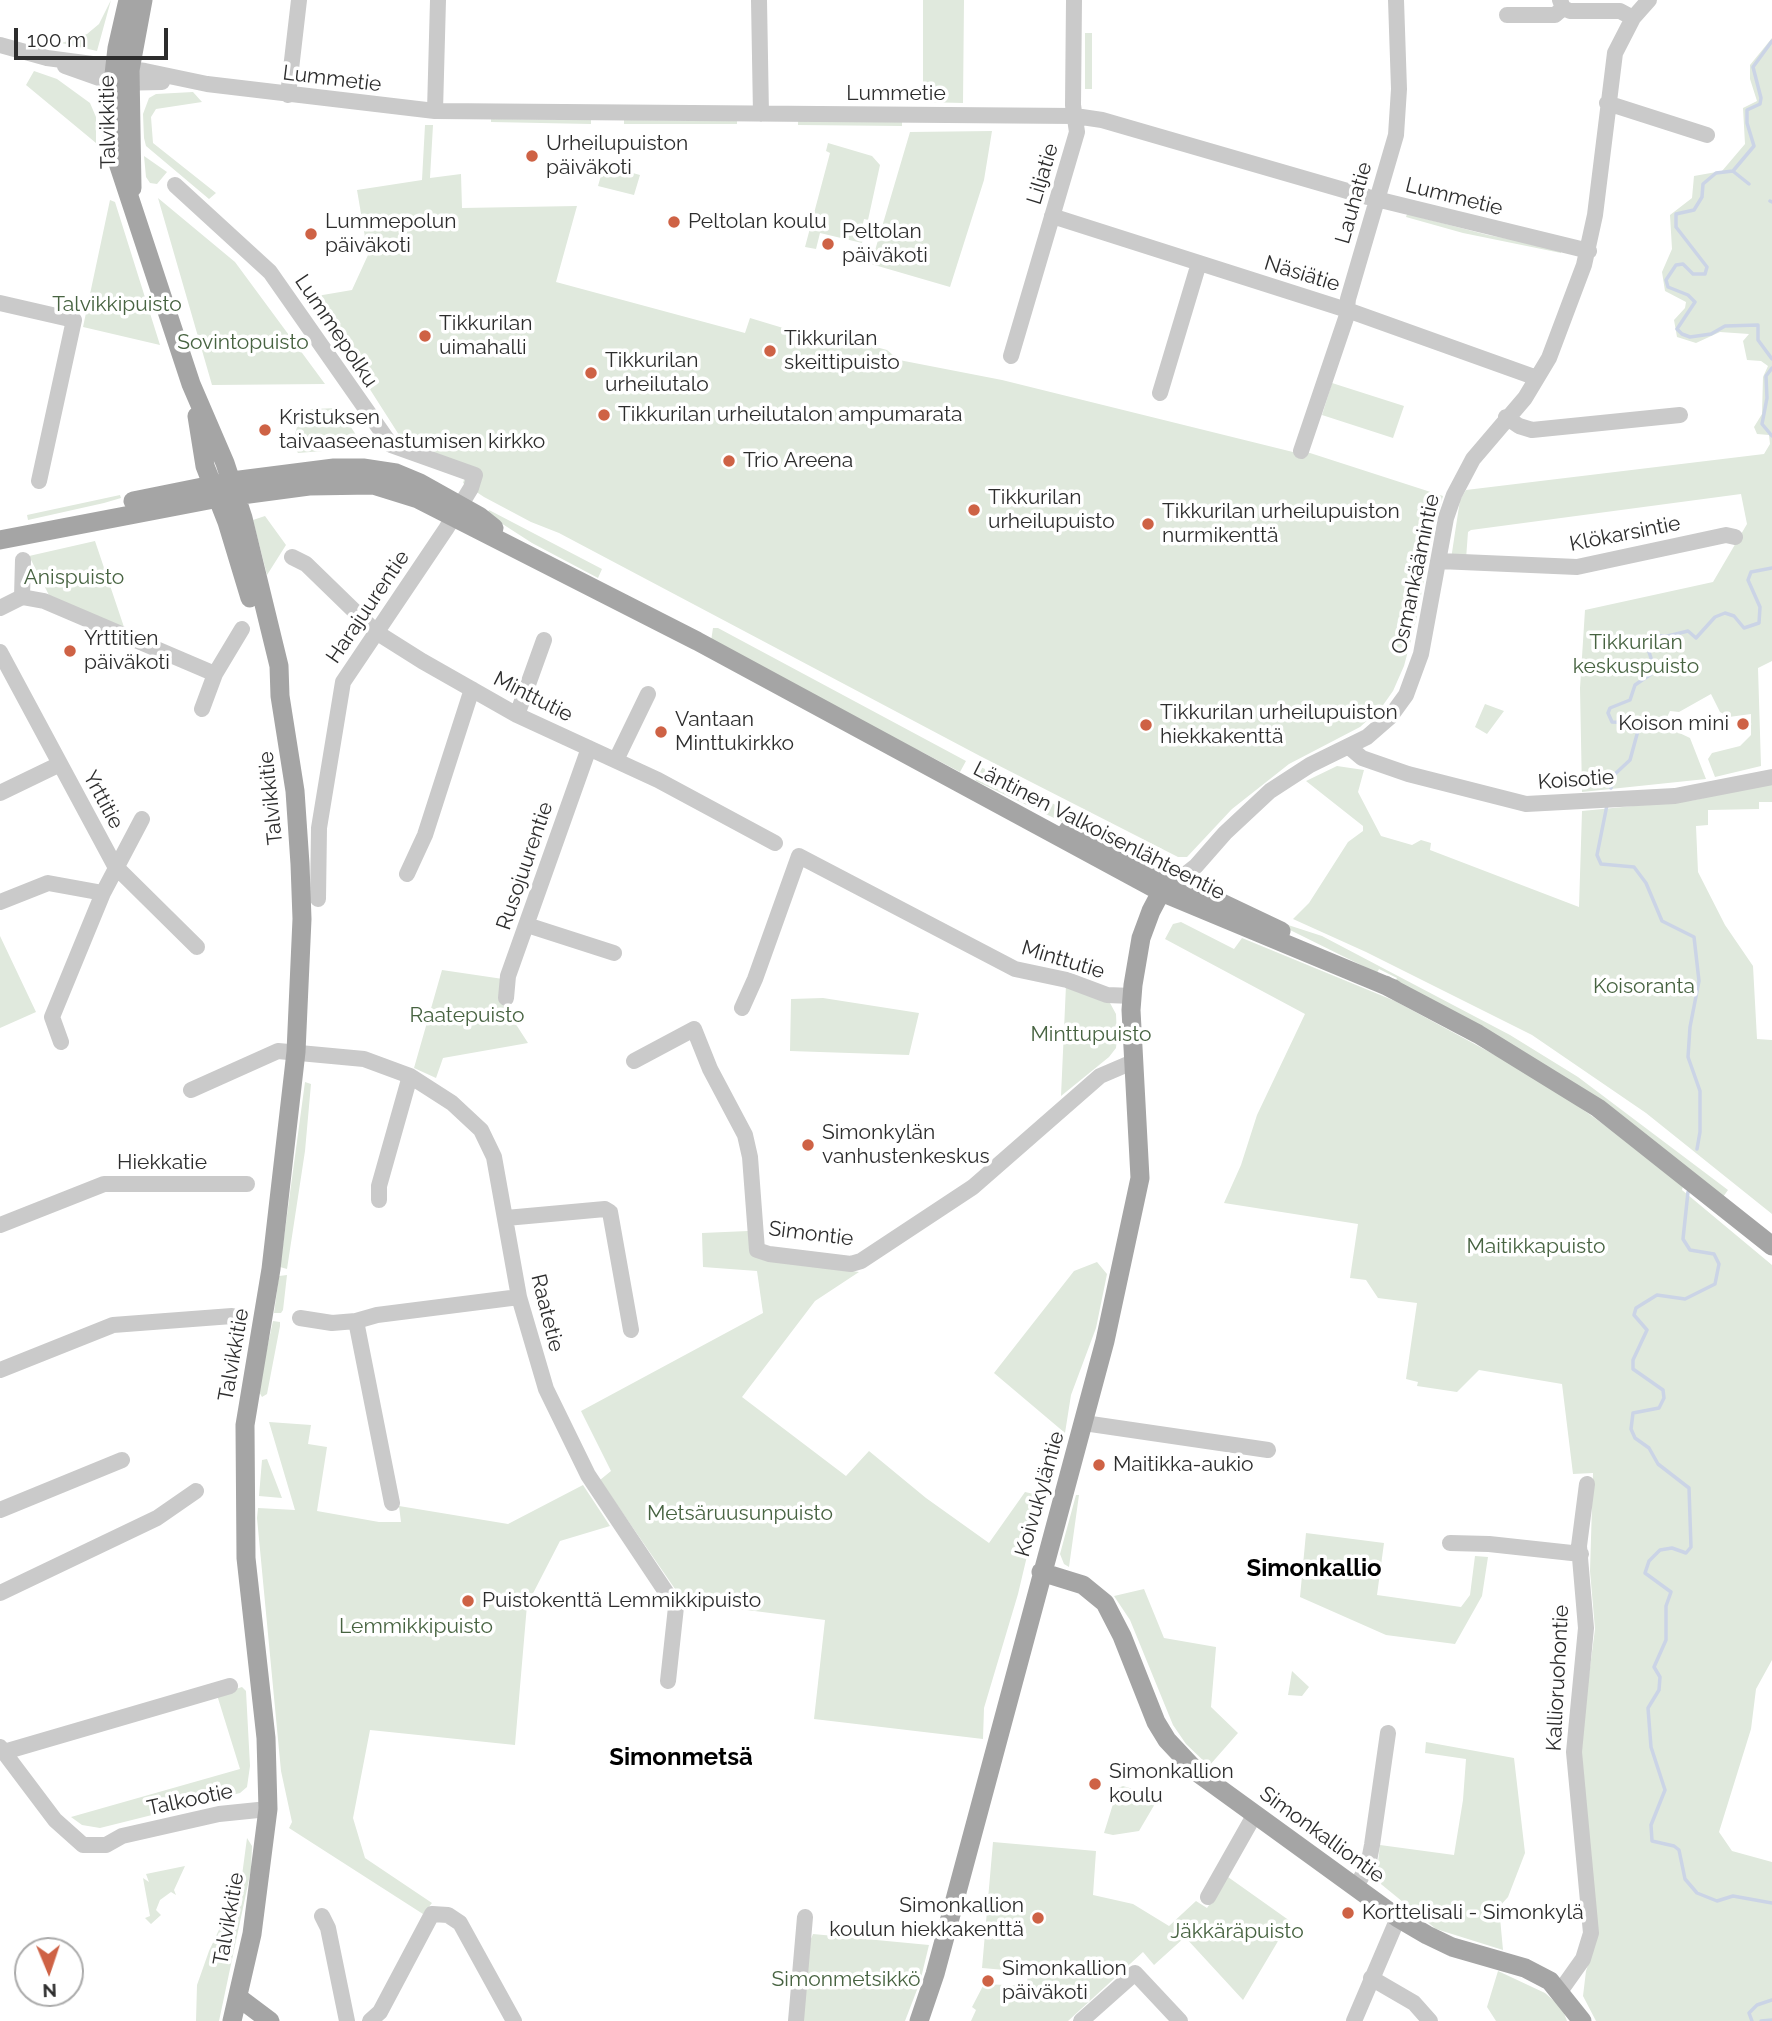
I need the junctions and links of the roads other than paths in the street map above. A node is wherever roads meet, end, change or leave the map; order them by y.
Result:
1 (128, 0) edge
2 (143, 0) edge
3 (299, 0) edge
4 (438, 0) edge
5 (759, 0) edge
6 (1074, 0) edge
7 (1396, 0) edge
8 (1648, 0) edge
9 (1562, 4) edge
10 (1507, 15) dead end
11 (1633, 18) junction
12 (0, 45) edge
13 (122, 76) junction
14 (288, 95) junction
15 (1607, 103) junction
16 (435, 111) junction
17 (761, 114) junction
18 (1075, 116) junction
19 (1707, 135) dead end
20 (175, 185) dead end
21 (1378, 199) junction
22 (1052, 216) junction
23 (1588, 251) junction
24 (1199, 263) junction
25 (0, 303) edge
26 (1346, 309) junction
27 (1012, 356) dead end
28 (1537, 378) junction
29 (1160, 393) dead end
30 (1680, 415) dead end
31 (1506, 417) junction
32 (1301, 452) dead end
33 (475, 475) joint
34 (39, 481) dead end
35 (225, 490) junction
36 (457, 510) junction
37 (0, 528) edge
38 (1735, 537) dead end
39 (0, 540) edge
40 (292, 558) dead end
41 (23, 560) dead end
42 (1439, 561) junction
43 (22, 597) junction
44 (0, 608) edge
45 (242, 629) dead end
46 (376, 632) junction
47 (544, 640) dead end
48 (0, 652) edge
49 (215, 674) junction
50 (472, 689) junction
51 (648, 694) dead end
52 (202, 709) dead end
53 (517, 715) junction
54 (1349, 747) junction
55 (589, 748) junction
56 (616, 760) junction
57 (60, 764) junction
58 (1772, 777) edge
59 (0, 793) edge
60 (142, 819) dead end
61 (775, 843) dead end
62 (115, 866) junction
63 (407, 874) dead end
64 (1170, 890) junction
65 (103, 893) junction
66 (318, 899) dead end
67 (0, 902) edge
68 (527, 925) junction
69 (197, 947) dead end
70 (614, 953) dead end
71 (1132, 996) junction
72 (506, 998) dead end
73 (742, 1008) dead end
74 (61, 1042) dead end
75 (296, 1052) junction
76 (634, 1061) dead end
77 (1135, 1061) junction
78 (410, 1076) junction
79 (191, 1090) dead end
80 (247, 1184) dead end
81 (379, 1200) dead end
82 (506, 1217) junction
83 (0, 1225) edge
84 (1772, 1246) edge
85 (519, 1297) junction
86 (232, 1316) dead end
87 (300, 1318) dead end
88 (356, 1321) junction
89 (631, 1330) dead end
90 (0, 1370) edge
91 (1084, 1423) junction
92 (1268, 1450) dead end
93 (122, 1460) dead end
94 (1587, 1484) dead end
95 (197, 1491) dead end
96 (392, 1503) dead end
97 (0, 1510) edge
98 (1450, 1543) dead end
99 (1581, 1554) junction
100 (1041, 1572) junction
101 (0, 1593) edge
102 (668, 1681) dead end
103 (229, 1686) dead end
104 (1388, 1733) dead end
105 (2, 1750) edge
106 (268, 1809) junction
107 (1255, 1814) junction
108 (1356, 1886) junction
109 (1208, 1897) dead end
110 (322, 1916) dead end
111 (805, 1917) dead end
112 (1398, 1918) junction
113 (1371, 1978) junction
114 (1560, 1990) junction
115 (238, 1997) junction
116 (1581, 2018) edge
117 (232, 2021) edge
118 (270, 2021) edge
119 (347, 2021) edge
120 (370, 2021) edge
121 (514, 2021) edge
122 (796, 2021) edge
123 (919, 2021) edge
124 (1081, 2021) edge
125 (1180, 2021) edge
126 (1354, 2021) edge
127 (1430, 2021) edge

1 - 13 main road, Talvikkitie
2 - 13 main road, Talvikkitie
3 - 14 street
4 - 16 street
5 - 17 street
6 - 18 street, Liljatie
7 - 21 street, Lauhatie
8 - 11 street, Osmankäämintie
9 - 10 street
9 - 11 street
11 - 15 street, Osmankäämintie
12 - 13 street, Lummetie
13 - 14 street, Lummetie
13 - 35 main road, Talvikkitie
14 - 16 street, Lummetie
15 - 19 street
15 - 23 street, Osmankäämintie
16 - 17 street, Lummetie
17 - 18 street, Lummetie
18 - 21 street, Lummetie
18 - 22 street, Liljatie
20 - 33 street, Lummepolku
21 - 23 street, Lummetie
21 - 26 street, Lauhatie
22 - 24 street, Näsiätie
22 - 27 street, Liljatie
23 - 28 street, Osmankäämintie
24 - 26 street, Näsiätie
24 - 29 street
25 - 34 street
26 - 28 street, Näsiätie
26 - 32 street, Lauhatie
28 - 31 street, Osmankäämintie
30 - 31 street
31 - 42 street, Osmankäämintie
33 - 36 street, Harajuurentie
35 - 36 main road, Läntinen Valkoisenlähteentie
35 - 37 main road
35 - 39 main road
35 - 75 main road, Talvikkitie
36 - 46 street, Harajuurentie
36 - 64 main road, Läntinen Valkoisenlähteentie
38 - 42 street, Klökarsintie
40 - 46 street, Minttutie
41 - 43 street
42 - 54 street, Osmankäämintie
43 - 44 street
43 - 49 street
45 - 49 street
46 - 50 street, Minttutie
46 - 66 street, Harajuurentie
47 - 53 street
48 - 57 street, Yrttitie
49 - 52 street
50 - 53 street, Minttutie
50 - 63 street
51 - 56 street
53 - 55 street, Minttutie
54 - 58 street, Koisotie
54 - 64 street, Osmankäämintie
55 - 56 street, Minttutie
55 - 68 street, Rusojuurentie
56 - 61 street, Minttutie
57 - 59 street
57 - 62 street, Yrttitie
60 - 62 street
62 - 65 street
62 - 69 street, Yrttitie
64 - 71 main road, Koivukyläntie
64 - 84 main road, Läntinen Valkoisenlähteentie
65 - 67 street
65 - 74 street
68 - 70 street
68 - 72 street, Rusojuurentie
71 - 73 street, Minttutie
71 - 77 main road, Koivukyläntie
75 - 78 street, Raatetie
75 - 79 street, Raatetie
75 - 106 main road, Talvikkitie
76 - 77 street, Simontie
77 - 91 main road, Koivukyläntie
78 - 81 street
78 - 82 street, Raatetie
80 - 83 street, Hiekkatie
82 - 85 street, Raatetie
82 - 89 street
85 - 88 street
85 - 102 street, Raatetie
86 - 90 street
87 - 88 street
88 - 96 street
91 - 92 street
91 - 100 main road, Koivukyläntie
93 - 97 street
94 - 99 street, Kallioruohontie
95 - 101 street
98 - 99 street
99 - 114 street, Kallioruohontie
100 - 107 main road, Simonkalliontie
100 - 123 main road, Koivukyläntie
103 - 105 street
104 - 108 street
105 - 106 street, Talkootie
106 - 115 main road, Talvikkitie
107 - 108 main road, Simonkalliontie
107 - 109 street
108 - 112 main road, Simonkalliontie
110 - 119 street
111 - 122 street
112 - 113 street
112 - 114 main road, Simonkalliontie
113 - 126 street
113 - 127 street
114 - 116 main road, Simonkalliontie
115 - 117 main road, Talvikkitie
115 - 118 main road
120 - 121 street
124 - 125 street

